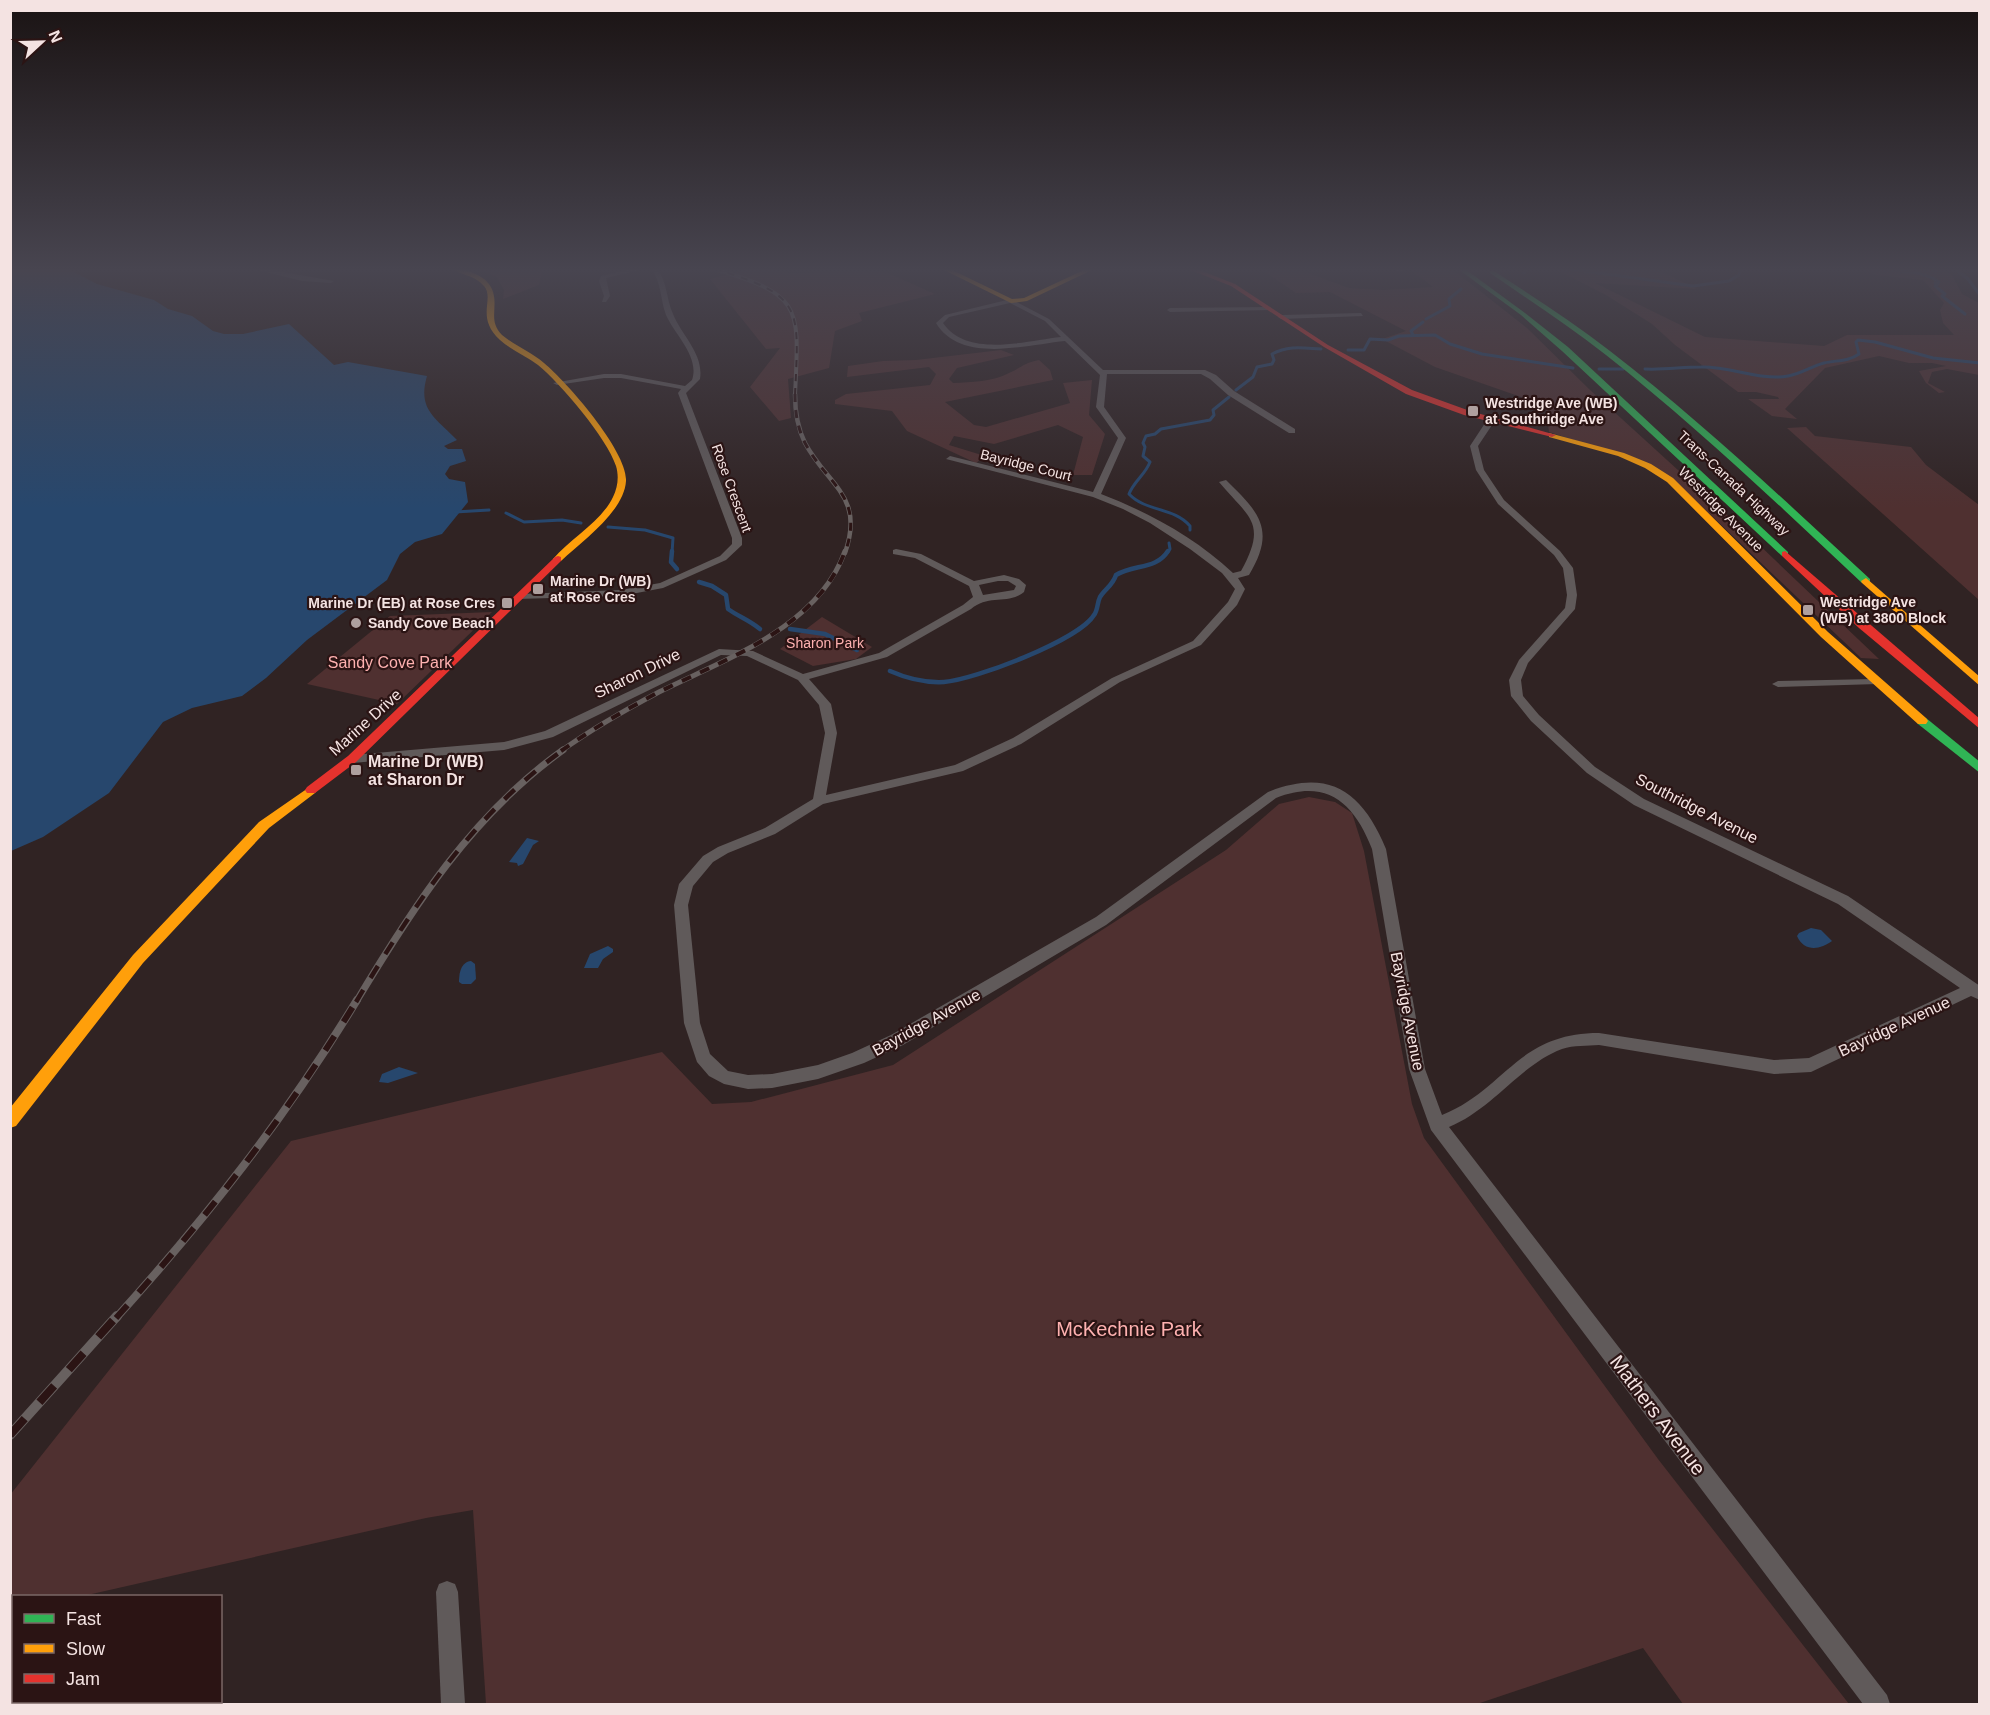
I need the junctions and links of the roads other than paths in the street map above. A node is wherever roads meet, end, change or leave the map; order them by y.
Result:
1 (518, 349) edge
2 (689, 349) edge
3 (1076, 349) edge
4 (1333, 349) edge
5 (1565, 349) edge
6 (1601, 349) edge
7 (1100, 372) junction
8 (557, 383) junction
9 (685, 388) junction
10 (1492, 419) junction
11 (1292, 431) dead end
12 (950, 459) dead end
13 (1223, 482) dead end
14 (1096, 495) junction
15 (896, 552) dead end
16 (1233, 576) junction
17 (973, 584) junction
18 (978, 597) junction
19 (517, 601) junction
20 (1863, 626) junction
21 (802, 678) junction
22 (1874, 682) junction
23 (1980, 683) edge
24 (1778, 684) dead end
25 (1980, 726) edge
26 (1980, 741) edge
27 (352, 759) junction
28 (1980, 770) edge
29 (819, 801) junction
30 (1976, 992) edge
31 (10, 1121) edge
32 (1437, 1125) junction
33 (447, 1592) dead end
34 (453, 1704) edge
35 (1878, 1704) edge

1 - 8 main road, Marine Drive
2 - 9 street
3 - 7 street
4 - 10 main road, Westridge Avenue
5 - 20 main road, Trans-Canada Highway
6 - 23 main road, Trans-Canada Highway
7 - 11 street
7 - 14 street
8 - 9 street
8 - 19 main road, Marine Drive
9 - 19 street, Rose Crescent
10 - 22 main road, Westridge Avenue
10 - 30 street, Southridge Avenue
12 - 14 street, Bayridge Court
13 - 16 street
14 - 16 street
15 - 17 street
16 - 29 street, Bayridge Avenue
17 - 18 street
17 - 18 street
18 - 21 street
19 - 27 main road, Marine Drive
20 - 25 main road, Trans-Canada Highway
20 - 26 main road
21 - 27 street, Sharon Drive
21 - 29 street, Sharon Drive
22 - 24 street
22 - 28 main road, Westridge Avenue
27 - 31 main road, Marine Drive
29 - 32 street, Bayridge Avenue
30 - 32 street, Bayridge Avenue
32 - 35 street, Mathers Avenue
33 - 34 street

